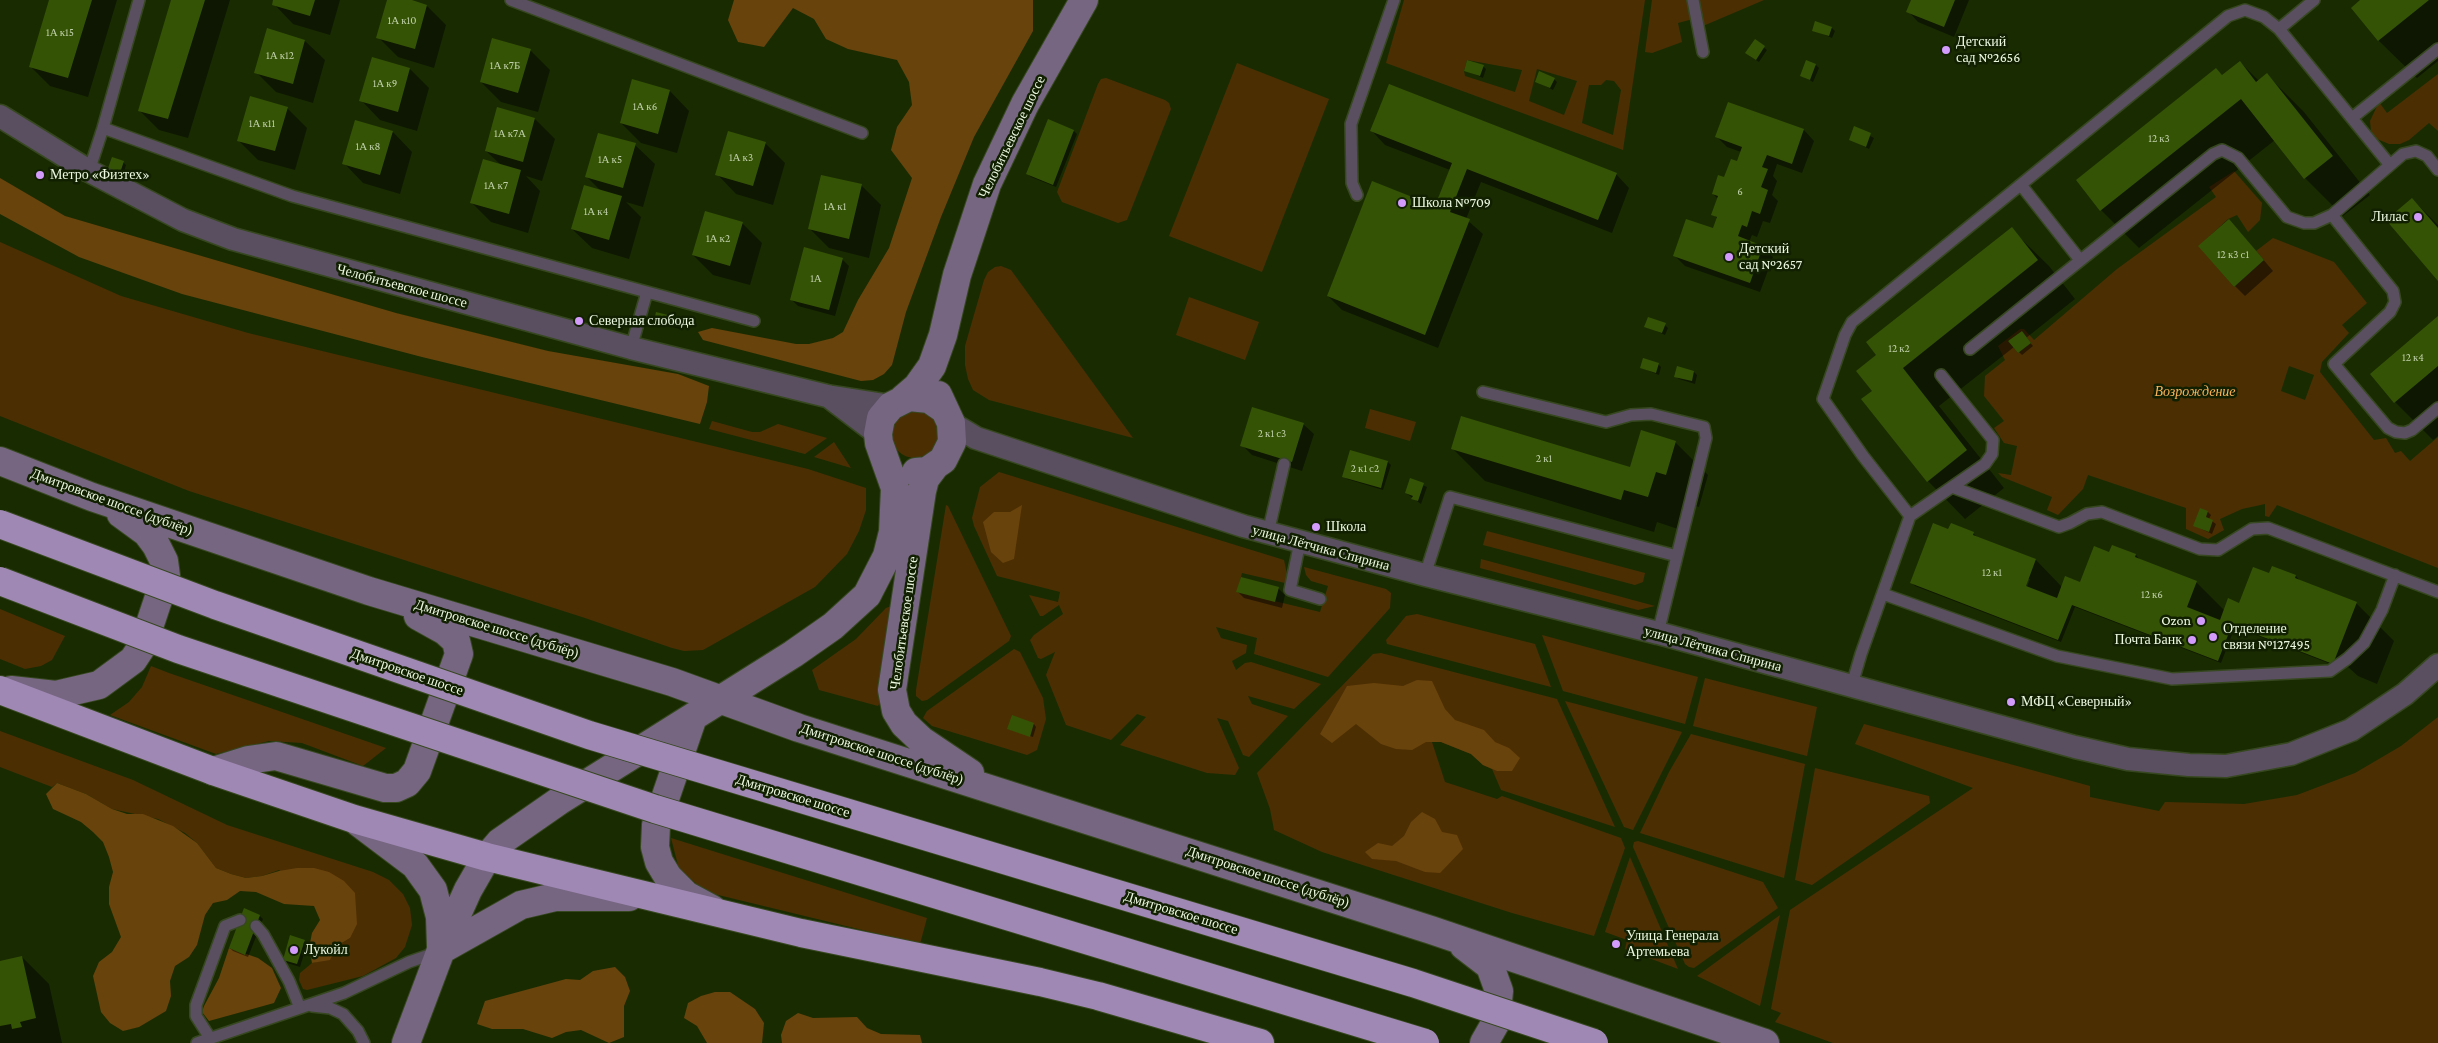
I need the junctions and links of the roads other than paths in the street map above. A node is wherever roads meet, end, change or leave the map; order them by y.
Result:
1 (139, 0) edge
2 (511, 0) edge
3 (1084, 0) edge
4 (1394, 0) edge
5 (1693, 0) edge
6 (2314, 0) edge
7 (2279, 29) junction
8 (2438, 48) edge
9 (1703, 52) dead end
10 (0, 116) edge
11 (2352, 118) junction
12 (103, 128) junction
13 (862, 133) dead end
14 (2390, 166) junction
15 (2438, 170) edge
16 (89, 171) junction
17 (2021, 185) junction
18 (1357, 195) dead end
19 (2332, 215) junction
20 (2080, 260) junction
21 (647, 292) junction
22 (754, 321) dead end
23 (631, 348) junction
24 (1970, 349) dead end
25 (932, 366) junction
26 (1941, 374) dead end
27 (1483, 392) dead end
28 (827, 396) junction
29 (897, 402) junction
30 (2438, 408) edge
31 (948, 417) junction
32 (976, 438) junction
33 (880, 443) junction
34 (941, 459) junction
35 (0, 461) edge
36 (1284, 464) dead end
37 (1952, 487) junction
38 (92, 497) junction
39 (1910, 516) junction
40 (0, 524) edge
41 (1268, 533) junction
42 (1300, 542) junction
43 (1677, 556) junction
44 (2395, 575) junction
45 (1425, 576) junction
46 (0, 581) edge
47 (369, 591) junction
48 (2438, 592) edge
49 (1884, 594) junction
50 (1320, 599) dead end
51 (1658, 633) junction
52 (2438, 665) edge
53 (1851, 688) junction
54 (0, 690) edge
55 (722, 699) junction
56 (694, 717) junction
57 (213, 771) junction
58 (998, 792) junction
59 (354, 819) junction
60 (487, 857) junction
61 (645, 897) junction
62 (723, 915) junction
63 (240, 920) dead end
64 (256, 926) dead end
65 (1431, 930) junction
66 (441, 950) junction
67 (305, 1007) junction
68 (210, 1038) junction
69 (197, 1043) edge
70 (364, 1043) edge
71 (406, 1043) edge
72 (1260, 1043) edge
73 (1425, 1043) edge
74 (1484, 1043) edge
75 (1594, 1043) edge
76 (1765, 1043) edge

1 - 12 lane
2 - 13 lane
3 - 25 main road, Челобитьевское шоссе
4 - 18 lane
5 - 9 lane
6 - 7 lane
7 - 11 lane
7 - 17 lane
8 - 11 lane
10 - 16 street, Челобитьевское шоссе
11 - 14 lane
12 - 16 lane
12 - 21 lane
14 - 15 lane
14 - 19 lane
16 - 23 street, Челобитьевское шоссе
17 - 20 lane
17 - 39 lane
19 - 20 lane
19 - 30 lane
20 - 24 lane
21 - 22 lane
21 - 23 lane
23 - 28 street, Челобитьевское шоссе
25 - 29 main road, Челобитьевское шоссе
25 - 31 main road, Челобитьевское шоссе
26 - 37 lane
27 - 43 lane
28 - 29 street, Челобитьевское шоссе
28 - 33 street, Челобитьевское шоссе
29 - 31 main road, Челобитьевское шоссе
29 - 33 main road, Челобитьевское шоссе
31 - 32 street, улица Лётчика Спирина
31 - 34 main road, Челобитьевское шоссе
32 - 34 street
32 - 41 street, улица Лётчика Спирина
33 - 34 main road, Челобитьевское шоссе
33 - 55 main road, Челобитьевское шоссе
34 - 58 main road, Челобитьевское шоссе
35 - 38 main road, Дмитровское шоссе (дублёр)
36 - 41 lane
37 - 39 lane
37 - 44 lane
38 - 47 main road, Дмитровское шоссе (дублёр)
38 - 54 main road
39 - 49 lane
40 - 75 highway, Дмитровское шоссе, bridge
41 - 42 street, улица Лётчика Спирина
42 - 45 street, улица Лётчика Спирина
42 - 50 lane
43 - 45 lane
43 - 51 lane
44 - 48 lane
44 - 49 lane
45 - 51 street, улица Лётчика Спирина
46 - 73 highway, bridge
47 - 55 main road, Дмитровское шоссе (дублёр)
47 - 57 main road
49 - 53 lane
51 - 53 street, улица Лётчика Спирина
52 - 53 street, улица Лётчика Спирина
54 - 57 highway
55 - 56 main road, Челобитьевское шоссе
55 - 58 main road, Дмитровское шоссе (дублёр)
56 - 60 main road, Челобитьевское шоссе
56 - 62 main road
57 - 59 highway
58 - 65 main road, Дмитровское шоссе (дублёр)
59 - 60 highway
59 - 66 main road
60 - 61 highway
60 - 66 main road, Челобитьевское шоссе
61 - 62 highway
61 - 66 main road
62 - 72 highway
63 - 68 lane
64 - 67 lane
65 - 74 main road
65 - 76 main road, Дмитровское шоссе (дублёр)
66 - 67 lane
66 - 71 main road, Челобитьевское шоссе
67 - 68 lane
67 - 70 lane
68 - 69 lane

